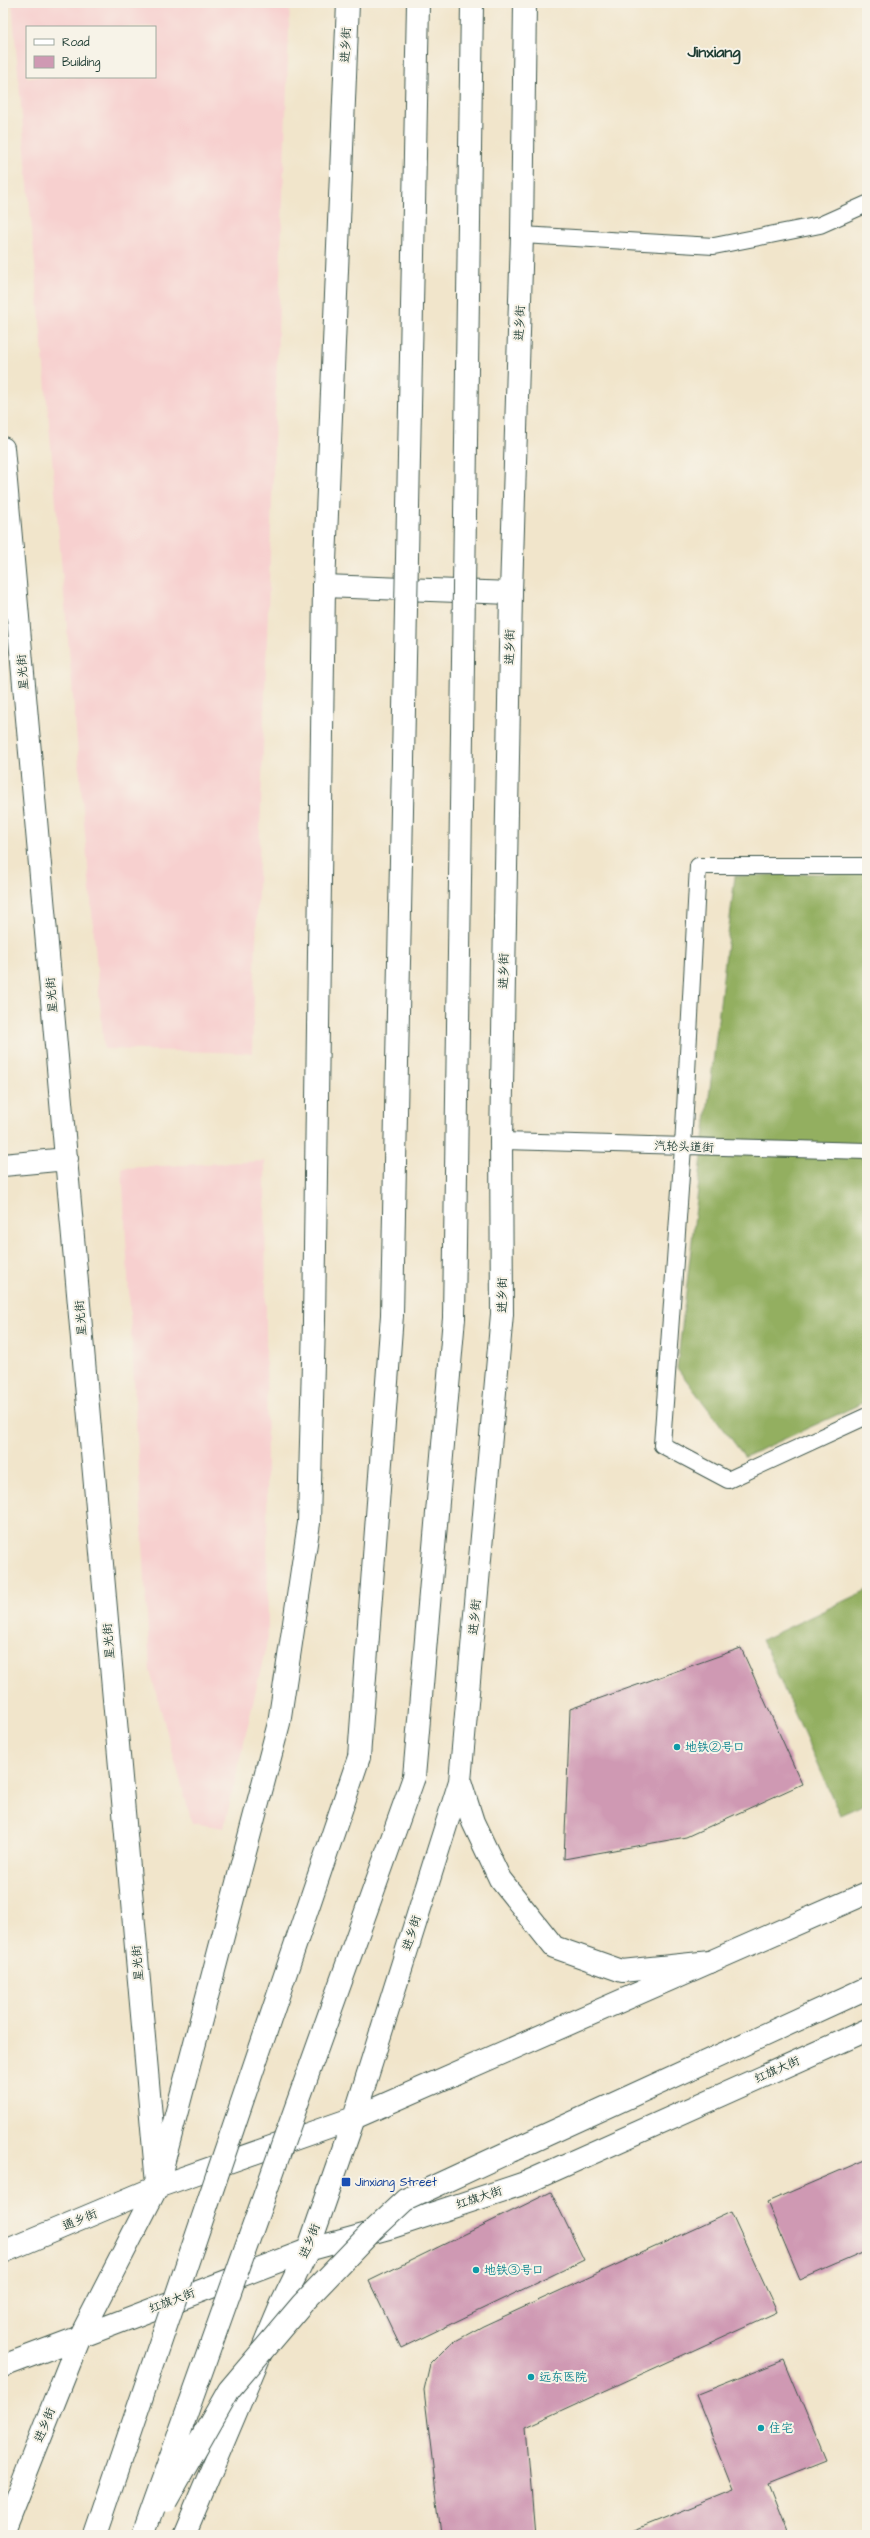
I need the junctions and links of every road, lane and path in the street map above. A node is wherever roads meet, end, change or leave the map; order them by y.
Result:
1 (348, 3) edge
2 (418, 3) edge
3 (472, 3) edge
4 (526, 3) edge
5 (867, 204) edge
6 (522, 235) junction
7 (3, 448) edge
8 (324, 586) junction
9 (511, 593) junction
10 (867, 866) edge
11 (501, 1141) junction
12 (682, 1147) junction
13 (867, 1151) edge
14 (67, 1159) junction
15 (3, 1165) edge
16 (867, 1416) edge
17 (460, 1781) junction
18 (867, 1893) edge
19 (710, 1962) junction
20 (867, 1988) edge
21 (867, 2030) edge
22 (354, 2118) junction
23 (157, 2187) junction
24 (308, 2250) junction
25 (3, 2252) edge
26 (80, 2337) junction
27 (3, 2366) edge
28 (3, 2531) edge
29 (95, 2535) edge
30 (143, 2535) edge
31 (147, 2535) edge
32 (184, 2535) edge

1 - 8 main road, 进乡街
2 - 29 main road, bridge
3 - 30 main road, bridge
4 - 6 main road, 进乡街
5 - 6 lane
6 - 9 main road, 进乡街
7 - 14 main road, 星光街
8 - 9 main road
8 - 23 main road, 进乡街
9 - 11 main road, 进乡街
10 - 12 lane
11 - 12 lane, 汽轮头道街
11 - 17 main road, 进乡街
12 - 13 lane, 汽轮头道街
12 - 16 lane
14 - 15 main road
14 - 23 main road, 星光街
17 - 19 main road
17 - 22 main road, 进乡街
18 - 19 main road
19 - 22 main road
20 - 31 main road, bridge
21 - 24 main road, 红旗大街
22 - 23 main road
22 - 24 main road, 进乡街
23 - 25 main road, 通乡街
23 - 26 main road, 进乡街
24 - 26 main road, 红旗大街
24 - 32 main road, 进乡街
26 - 27 main road
26 - 28 main road, 进乡街

